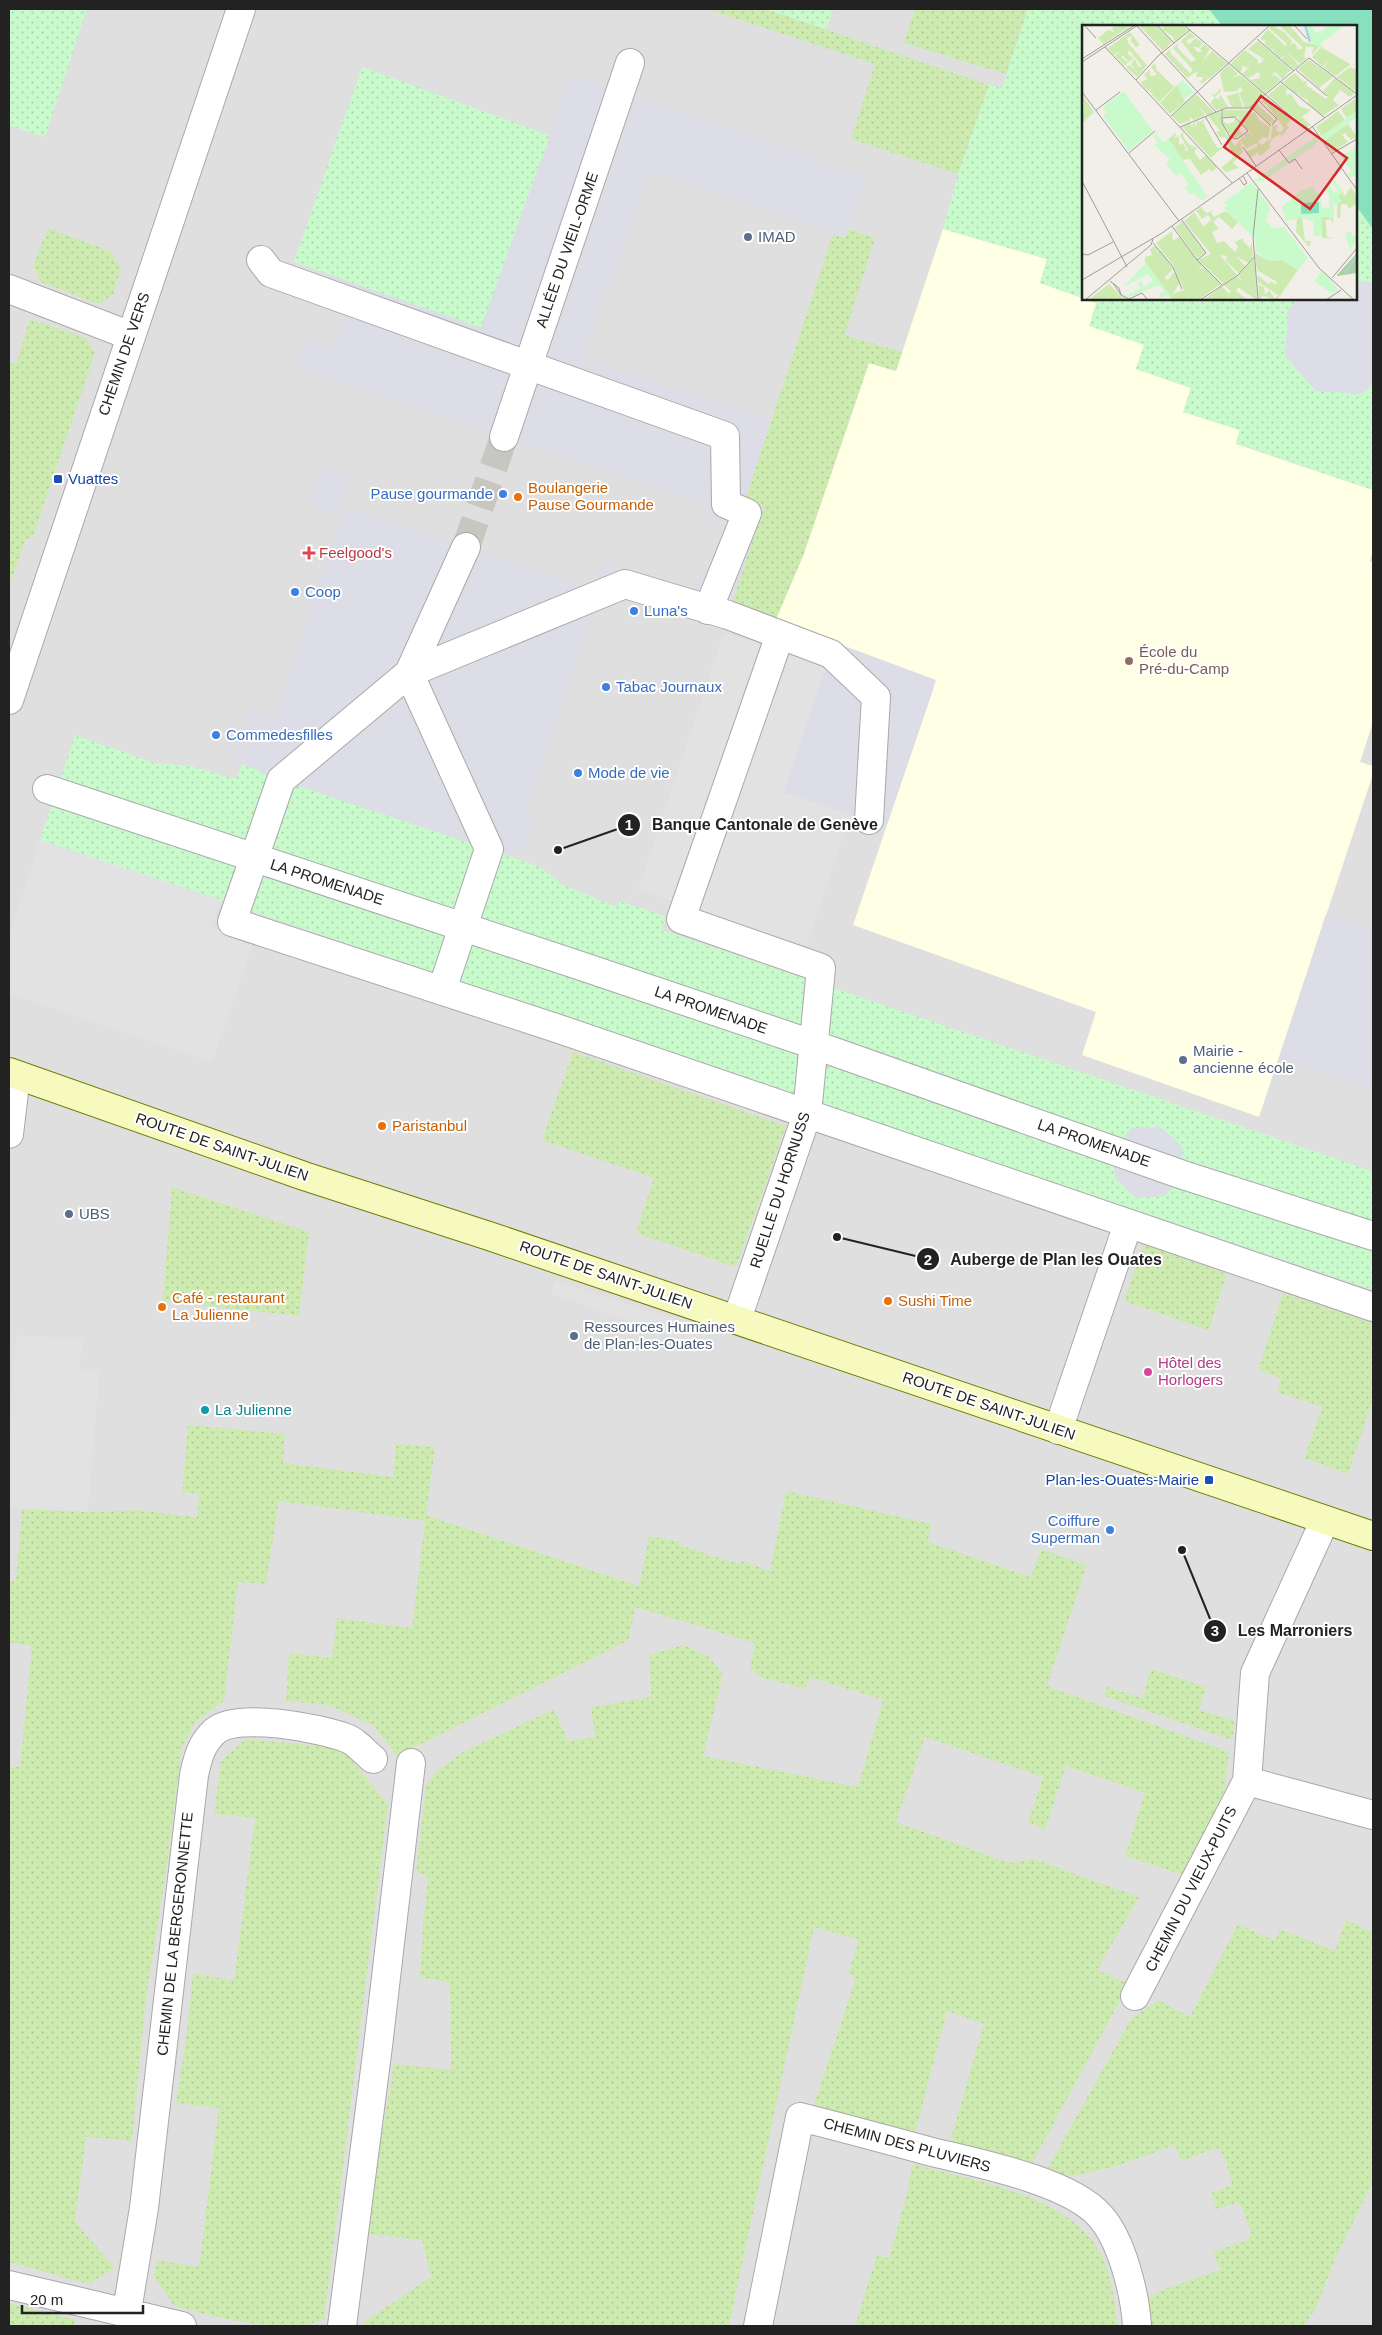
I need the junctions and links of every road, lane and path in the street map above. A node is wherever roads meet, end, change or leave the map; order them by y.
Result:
1 (241, 9) edge
2 (630, 64) dead end
3 (261, 260) dead end
4 (9, 289) edge
5 (131, 336) junction
6 (528, 365) junction
7 (504, 437) tunnel mouth
8 (466, 547) tunnel mouth
9 (708, 610) junction
10 (775, 649) dead end
11 (409, 673) junction
12 (9, 700) edge
13 (47, 789) dead end
14 (869, 820) dead end
15 (254, 858) junction
16 (462, 926) junction
17 (442, 990) junction
18 (812, 1044) junction
19 (13, 1074) edge
20 (807, 1114) junction
21 (9, 1134) edge
22 (1128, 1224) junction
23 (1373, 1236) edge
24 (1373, 1307) edge
25 (737, 1319) junction
26 (1058, 1430) junction
27 (1325, 1520) junction
28 (1373, 1536) edge
29 (373, 1759) dead end
30 (411, 1763) dead end
31 (1246, 1781) junction
32 (1373, 1815) edge
33 (1135, 1996) dead end
34 (9, 2285) edge
35 (127, 2312) junction
36 (182, 2326) edge
37 (342, 2326) edge
38 (758, 2326) edge
39 (1137, 2326) edge

1 - 5 street, CHEMIN DE VERS
2 - 6 street, ALLÉE DU VIEIL-ORME
3 - 6 street
4 - 5 street
5 - 12 street, CHEMIN DE VERS
6 - 7 street, ALLÉE DU VIEIL-ORME
6 - 9 street
8 - 11 street
9 - 11 street
9 - 14 street
10 - 18 street, RUELLE DU HORNUSS
11 - 15 street
11 - 16 street
13 - 15 street, LA PROMENADE
15 - 16 street, LA PROMENADE
15 - 17 street
16 - 17 street
16 - 18 street, LA PROMENADE
17 - 20 street
18 - 20 street, RUELLE DU HORNUSS
18 - 23 street, LA PROMENADE
19 - 21 street
19 - 25 main road, ROUTE DE SAINT-JULIEN
20 - 22 street
20 - 25 street, RUELLE DU HORNUSS
22 - 24 street
22 - 26 street
25 - 26 main road, ROUTE DE SAINT-JULIEN
26 - 27 main road, ROUTE DE SAINT-JULIEN
27 - 28 main road, ROUTE DE SAINT-JULIEN
27 - 31 street, CHEMIN DU VIEUX-PUITS
29 - 35 street, CHEMIN DE LA BERGERONNETTE
30 - 37 street
31 - 32 street
31 - 33 street, CHEMIN DU VIEUX-PUITS
34 - 35 street
35 - 36 street
38 - 39 street, CHEMIN DES PLUVIERS

